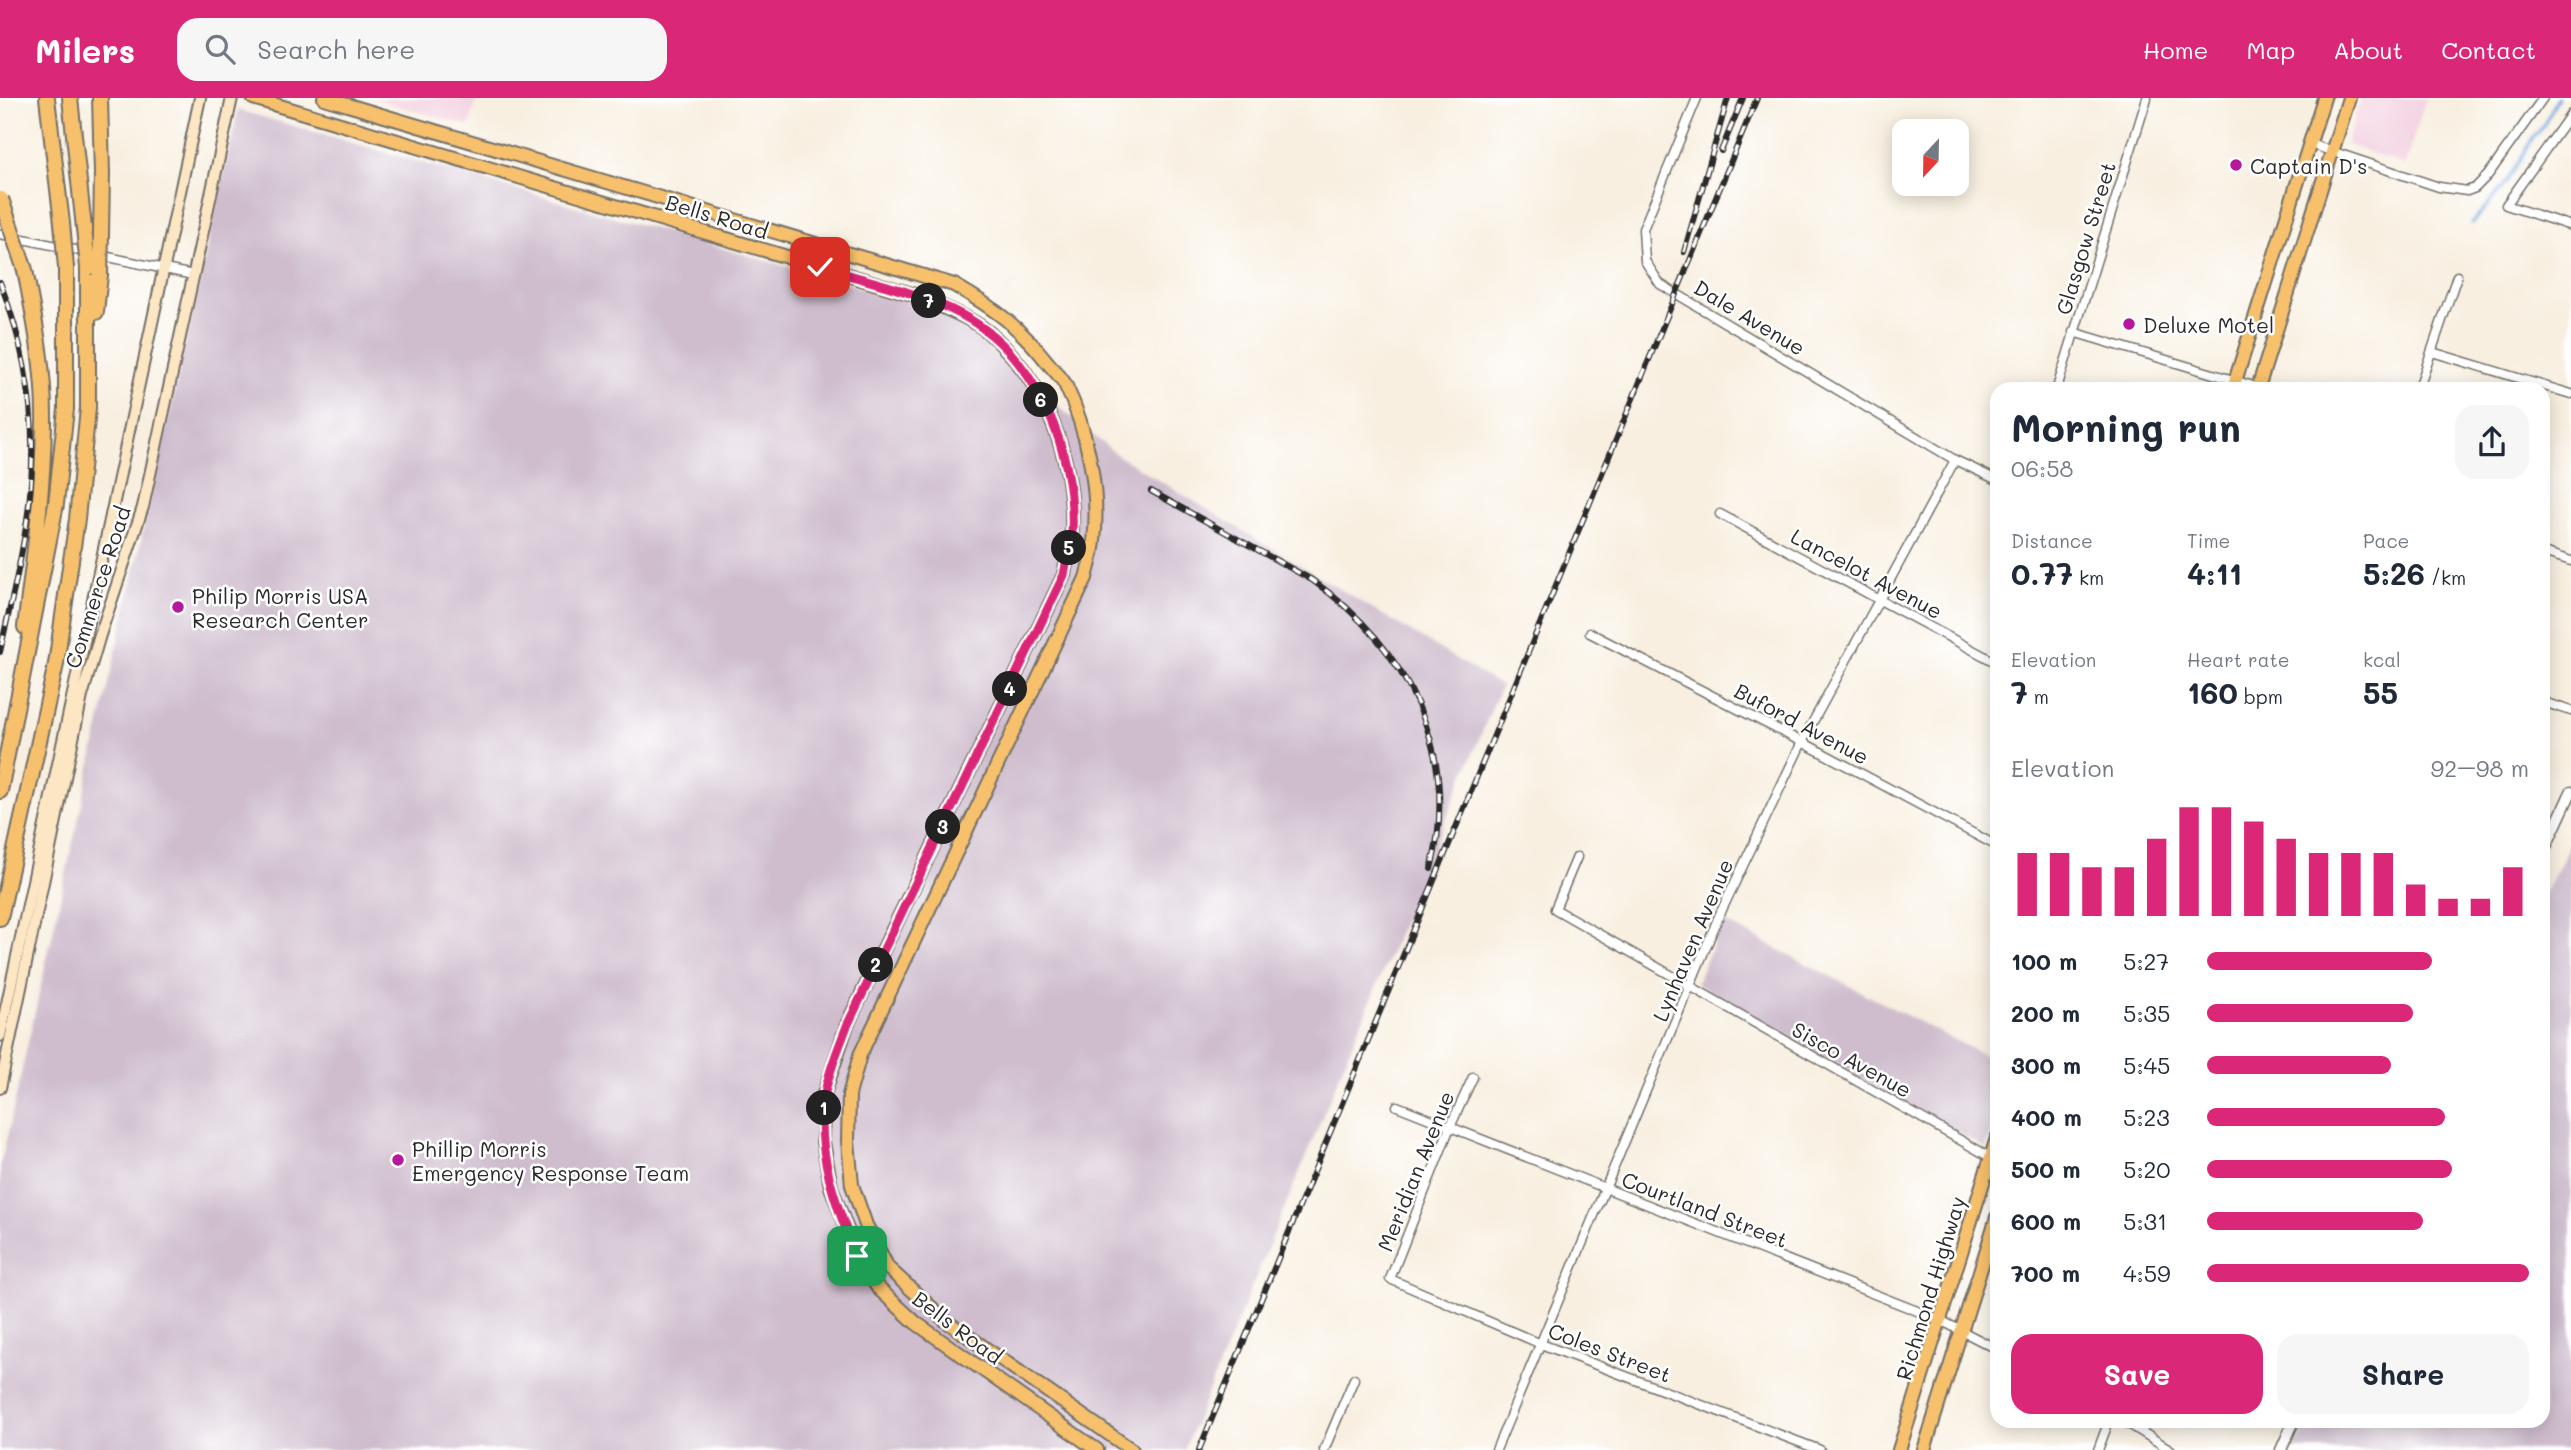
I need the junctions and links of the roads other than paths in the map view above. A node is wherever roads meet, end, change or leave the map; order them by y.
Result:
1 (47, 98) edge
2 (70, 98) edge
3 (100, 98) edge
4 (200, 98) edge
5 (232, 98) edge
6 (253, 98) edge
7 (324, 98) edge
8 (1697, 98) edge
9 (2147, 98) edge
10 (2324, 98) edge
11 (2349, 98) edge
12 (2543, 98) edge
13 (2571, 114) edge
14 (2310, 144) junction
15 (2332, 151) junction
16 (528, 158) junction
17 (523, 179) junction
18 (0, 198) edge
19 (2571, 226) edge
20 (0, 234) edge
21 (826, 246) junction
22 (820, 267) junction
23 (165, 269) junction
24 (94, 271) junction
25 (193, 275) junction
26 (2457, 276) dead end
27 (2073, 332) junction
28 (2431, 352) junction
29 (2059, 382) edge
30 (2228, 382) edge
31 (2235, 382) edge
32 (2261, 382) edge
33 (2421, 382) edge
34 (2531, 382) edge
35 (2550, 388) edge
36 (2571, 394) edge
37 (1955, 460) junction
38 (1990, 477) edge
39 (1720, 514) dead end
40 (2550, 554) edge
41 (2571, 561) edge
42 (1881, 600) junction
43 (1590, 634) dead end
44 (1025, 657) junction
45 (1990, 659) edge
46 (1045, 666) junction
47 (2550, 704) edge
48 (2571, 711) edge
49 (1802, 742) junction
50 (9, 748) junction
51 (0, 791) edge
52 (2571, 792) edge
53 (2550, 837) edge
54 (1990, 842) edge
55 (1577, 857) dead end
56 (0, 918) edge
57 (898, 921) junction
58 (917, 932) junction
59 (1690, 988) junction
60 (0, 1036) edge
61 (1473, 1077) dead end
62 (0, 1088) edge
63 (1398, 1106) dead end
64 (1450, 1127) junction
65 (1990, 1157) edge
66 (1990, 1171) edge
67 (1606, 1190) junction
68 (1990, 1240) edge
69 (1390, 1279) joint
70 (1940, 1320) junction
71 (1962, 1330) junction
72 (1541, 1345) junction
73 (1990, 1345) edge
74 (998, 1358) junction
75 (986, 1372) junction
76 (1354, 1379) dead end
77 (2106, 1428) edge
78 (2135, 1428) edge
79 (2291, 1428) edge
80 (1097, 1450) edge
81 (1132, 1450) edge
82 (1324, 1450) edge
83 (1496, 1450) edge
84 (1820, 1450) edge
85 (1899, 1450) edge
86 (1924, 1450) edge
87 (2098, 1450) edge
88 (2171, 1450) edge
89 (2281, 1450) edge

1 - 50 highway, bridge
2 - 24 highway, bridge
3 - 24 highway, bridge
4 - 23 main road, Commerce Road
5 - 25 main road, Commerce Road
6 - 17 main road, Bells Road
7 - 16 main road, Bells Road
8 - 37 street, Dale Avenue
9 - 27 street, Glasgow Street
10 - 14 main road
11 - 15 main road
12 - 15 street
13 - 19 street
14 - 15 street
14 - 31 main road
15 - 32 main road
16 - 17 main road
16 - 21 main road, Bells Road
17 - 22 main road, Bells Road
18 - 50 highway, bridge
20 - 23 street
21 - 22 main road
21 - 46 main road, Bells Road
22 - 44 main road, Bells Road
23 - 25 street
23 - 60 main road, Commerce Road
24 - 56 highway
25 - 62 main road, Commerce Road
26 - 28 street
27 - 29 street, Glasgow Street
27 - 30 street
28 - 33 street
28 - 34 street
35 - 36 street
37 - 38 street, Dale Avenue
37 - 42 street, Lynhaven Avenue
39 - 42 street, Lancelot Avenue
40 - 41 street
42 - 45 street, Lancelot Avenue
42 - 49 street, Lynhaven Avenue
43 - 49 street, Buford Avenue
44 - 46 main road
44 - 57 main road, Bells Road
46 - 58 main road, Bells Road
47 - 48 street
49 - 54 street, Buford Avenue
49 - 59 street, Lynhaven Avenue
50 - 51 highway
52 - 53 street
55 - 59 street, Sisco Avenue
57 - 58 main road
57 - 75 main road, Bells Road
58 - 74 main road, Bells Road
59 - 65 street, Sisco Avenue
59 - 67 street, Lynhaven Avenue
61 - 64 street, Meridian Avenue
63 - 64 street, Courtland Street
64 - 67 street, Courtland Street
64 - 69 street, Meridian Avenue
66 - 70 main road, Richmond Highway
67 - 70 street, Courtland Street
67 - 72 street, Lynhaven Avenue
68 - 71 main road, Richmond Highway
69 - 72 street, Coles Street
70 - 71 street, Courtland Street
70 - 85 main road, Richmond Highway
71 - 73 street, Courtland Street
71 - 86 main road, Richmond Highway
72 - 83 street, Lynhaven Avenue
72 - 84 street, Coles Street
74 - 75 main road
74 - 81 main road, Bells Road
75 - 80 main road, Bells Road
76 - 82 street
77 - 87 street
78 - 88 street
79 - 89 street

